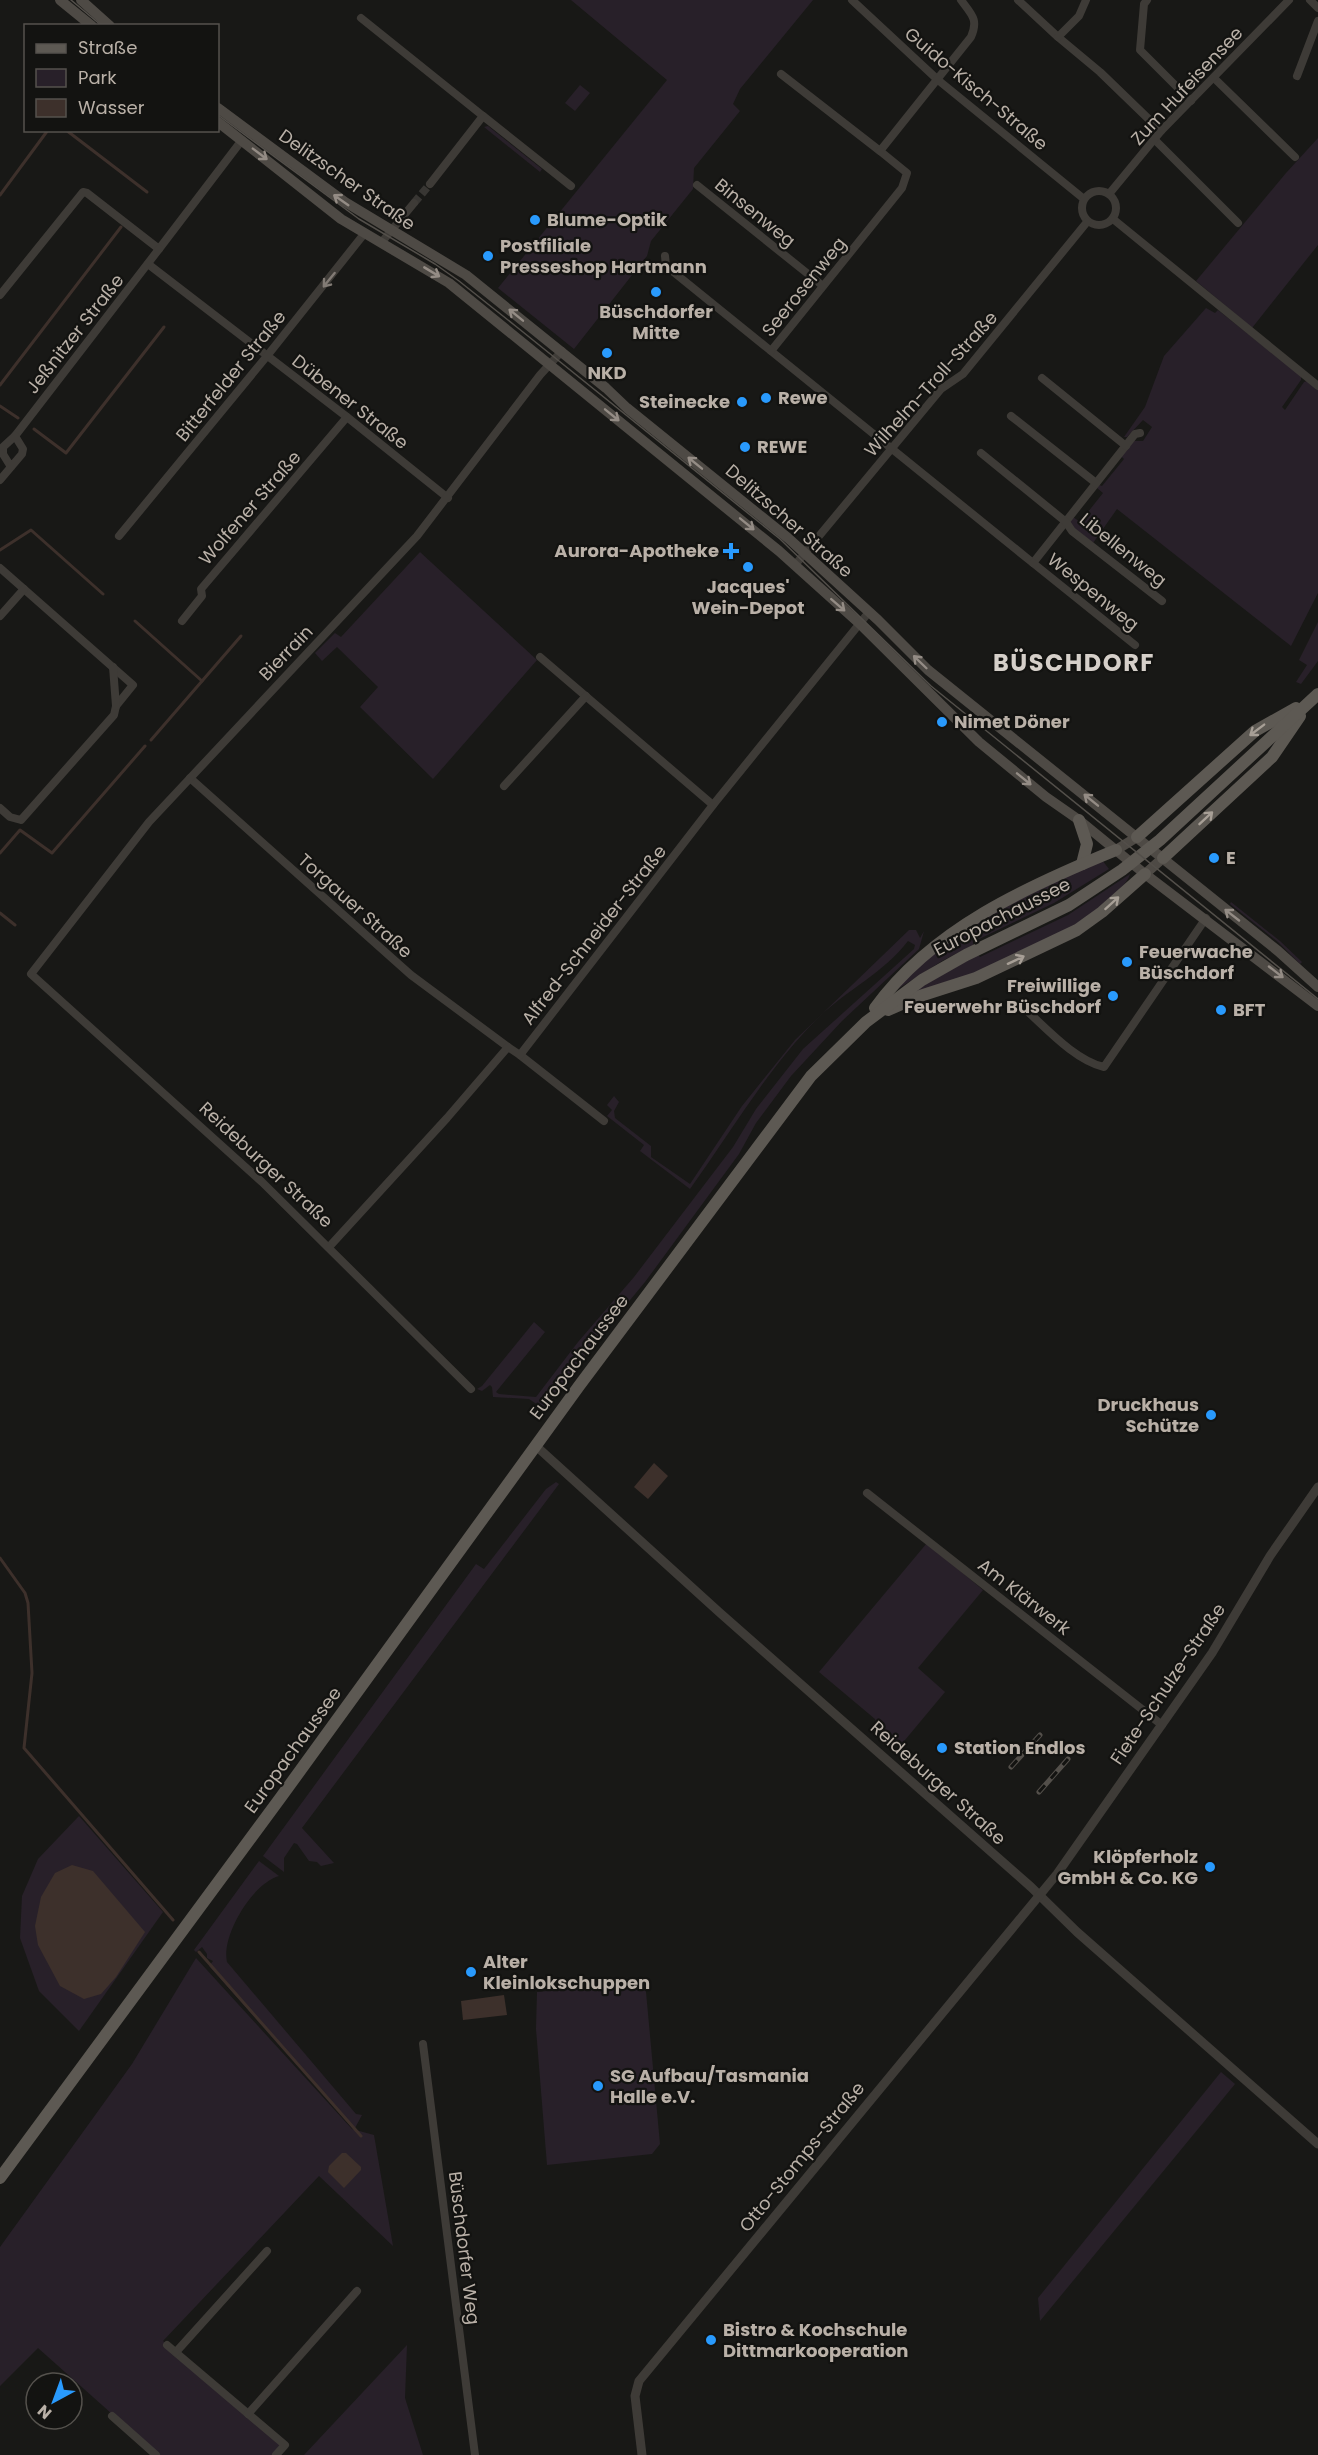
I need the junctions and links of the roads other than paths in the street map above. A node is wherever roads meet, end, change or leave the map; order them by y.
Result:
1 (60, 0) edge
2 (81, 0) edge
3 (852, 0) edge
4 (961, 0) edge
5 (1018, 0) edge
6 (1086, 0) edge
7 (1147, 0) edge
8 (1289, 0) edge
9 (1310, 0) edge
10 (1318, 8) edge
11 (361, 18) dead end
12 (1318, 21) edge
13 (90, 24) edge
14 (108, 24) edge
15 (1058, 37) junction
16 (781, 74) dead end
17 (1297, 76) dead end
18 (1214, 78) junction
19 (938, 80) junction
20 (1191, 101) junction
21 (219, 109) edge
22 (483, 116) junction
23 (219, 123) edge
24 (1161, 131) junction
25 (242, 140) junction
26 (1155, 140) junction
27 (880, 151) junction
28 (1295, 157) dead end
29 (430, 184) tunnel mouth
30 (697, 185) dead end
31 (571, 186) dead end
32 (1109, 194) junction
33 (1084, 199) junction
34 (414, 203) tunnel mouth
35 (1113, 219) junction
36 (1088, 222) junction
37 (1238, 223) dead end
38 (391, 232) junction
39 (364, 234) junction
40 (381, 243) junction
41 (159, 249) junction
42 (665, 256) dead end
43 (148, 264) junction
44 (823, 286) junction
45 (0, 295) edge
46 (562, 351) junction
47 (771, 351) junction
48 (267, 356) junction
49 (550, 365) junction
50 (1042, 378) dead end
51 (1318, 386) edge
52 (1011, 416) dead end
53 (348, 417) junction
54 (1140, 433) dead end
55 (15, 436) junction
56 (1, 446) edge
57 (1126, 446) junction
58 (892, 450) junction
59 (981, 453) dead end
60 (11, 467) junction
61 (0, 480) edge
62 (1096, 483) junction
63 (448, 498) junction
64 (1066, 522) junction
65 (119, 536) dead end
66 (805, 554) junction
67 (1033, 563) junction
68 (795, 565) junction
69 (0, 568) edge
70 (24, 589) junction
71 (1162, 601) dead end
72 (869, 612) junction
73 (0, 616) edge
74 (182, 621) dead end
75 (859, 623) junction
76 (1135, 645) dead end
77 (540, 657) dead end
78 (113, 667) junction
79 (1318, 694) edge
80 (585, 696) junction
81 (1308, 703) junction
82 (116, 706) junction
83 (190, 778) junction
84 (504, 786) dead end
85 (713, 805) junction
86 (0, 808) edge
87 (1079, 820) junction
88 (1139, 839) junction
89 (1120, 853) junction
90 (1160, 855) junction
91 (1082, 864) junction
92 (1142, 871) junction
93 (1206, 918) junction
94 (30, 974) joint
95 (1318, 987) edge
96 (1318, 1006) edge
97 (1026, 1010) dead end
98 (866, 1022) junction
99 (508, 1047) junction
100 (520, 1055) junction
101 (604, 1121) dead end
102 (329, 1247) junction
103 (471, 1389) dead end
104 (536, 1446) junction
105 (1318, 1486) edge
106 (867, 1493) dead end
107 (1162, 1725) junction
108 (1038, 1896) junction
109 (423, 2044) dead end
110 (1318, 2144) edge
111 (0, 2178) edge
112 (267, 2251) dead end
113 (357, 2291) dead end
114 (167, 2345) dead end
115 (176, 2352) junction
116 (248, 2414) junction
117 (112, 2416) dead end
118 (156, 2455) edge
119 (276, 2455) edge
120 (475, 2455) edge
121 (642, 2455) edge

1 - 13 main road
2 - 14 main road
3 - 19 street, Guido-Kisch-Straße
4 - 19 street
5 - 15 street
6 - 15 street
7 - 20 street
8 - 18 street, Zum Hufeisensee
9 - 10 street
11 - 22 street
12 - 17 street
15 - 24 street
16 - 27 street
18 - 20 street, Zum Hufeisensee
18 - 28 street
19 - 27 street
19 - 33 street, Guido-Kisch-Straße
20 - 24 street, Zum Hufeisensee
38 -> 21 main road, Delitzscher Straße
22 - 29 street
22 - 31 street
23 - 25 main road, Delitzscher Straße
24 - 26 street, Zum Hufeisensee
25 -> 39 main road, Delitzscher Straße
25 - 41 street, Jeßnitzer Straße
26 - 32 street, Zum Hufeisensee
26 - 37 street
27 - 44 street, Seerosenweg
30 - 44 street, Binsenweg
32 - 33 street
32 - 35 street
33 - 36 street
34 - 38 street
35 - 36 street
35 - 51 street
36 - 58 street, Wilhelm-Troll-Straße
38 - 40 street
46 -> 38 main road, Delitzscher Straße
39 - 40 main road, Delitzscher Straße
39 -> 48 street, Bitterfelder Straße
40 -> 49 main road, Delitzscher Straße
41 - 43 street, Jeßnitzer Straße
41 - 45 street
42 - 47 street
43 - 48 street, Dübener Straße
43 - 55 street, Jeßnitzer Straße
44 - 47 street, Seerosenweg
46 - 49 street, Bierrain
66 -> 46 main road, Delitzscher Straße
47 - 58 street, Seerosenweg
48 - 53 street, Dübener Straße
48 - 65 street, Bitterfelder Straße
49 - 63 street, Bierrain
49 -> 68 main road, Delitzscher Straße
50 - 57 street
52 - 62 street
53 - 63 street, Dübener Straße
53 - 74 street, Wolfener Straße
54 - 57 street
55 - 56 street, Jeßnitzer Straße
55 - 60 street
56 - 60 street, Jeßnitzer Straße
57 - 62 street
58 - 66 street, Wilhelm-Troll-Straße
58 - 67 street, Seerosenweg
59 - 64 street, Libellenweg
60 - 61 street
62 - 64 street
63 - 83 street, Bierrain
64 - 67 street
64 - 71 street, Libellenweg
66 - 68 street, Wilhelm-Troll-Straße
66 - 72 main road, Delitzscher Straße
67 - 76 street, Wespenweg
68 -> 75 main road, Delitzscher Straße
69 - 70 street
70 - 73 street
70 - 78 street
72 - 75 street, Alfred-Schneider-Straße
88 -> 72 main road, Delitzscher Straße
75 - 85 street, Alfred-Schneider-Straße
75 -> 87 main road, Delitzscher Straße
77 - 80 street
78 - 82 street
78 - 82 street
79 - 81 main road, Europachaussee
80 - 84 street
80 - 85 street
81 -> 88 main road
90 -> 81 main road
81 - 98 main road, Europachaussee
82 - 86 street
83 - 94 street, Bierrain
83 - 99 street, Torgauer Straße
85 - 100 street, Alfred-Schneider-Straße
87 - 89 main road, Delitzscher Straße
87 - 91 main road
88 - 89 main road
88 - 90 main road, Delitzscher Straße
89 - 91 main road
89 - 92 main road, Delitzscher Straße
90 - 92 main road
95 -> 90 main road, Delitzscher Straße
91 - 98 main road
92 - 93 main road, Delitzscher Straße
98 -> 92 main road
93 -> 96 main road, Delitzscher Straße
93 - 97 street
94 - 102 street, Reideburger Straße
98 - 104 main road, Europachaussee
99 - 100 street
99 - 102 street
100 - 101 street
102 - 103 street, Reideburger Straße
104 - 108 street, Reideburger Straße
104 - 111 main road, Europachaussee
105 - 107 street, Fiete-Schulze-Straße
106 - 107 street, Am Klärwerk
107 - 108 street, Fiete-Schulze-Straße
108 - 110 street, Reideburger Straße
108 - 121 street, Otto-Stomps-Straße
109 - 120 street, Büschdorfer Weg
112 - 115 street
113 - 116 street
114 - 115 street
115 - 116 street
116 - 119 street
117 - 118 street

